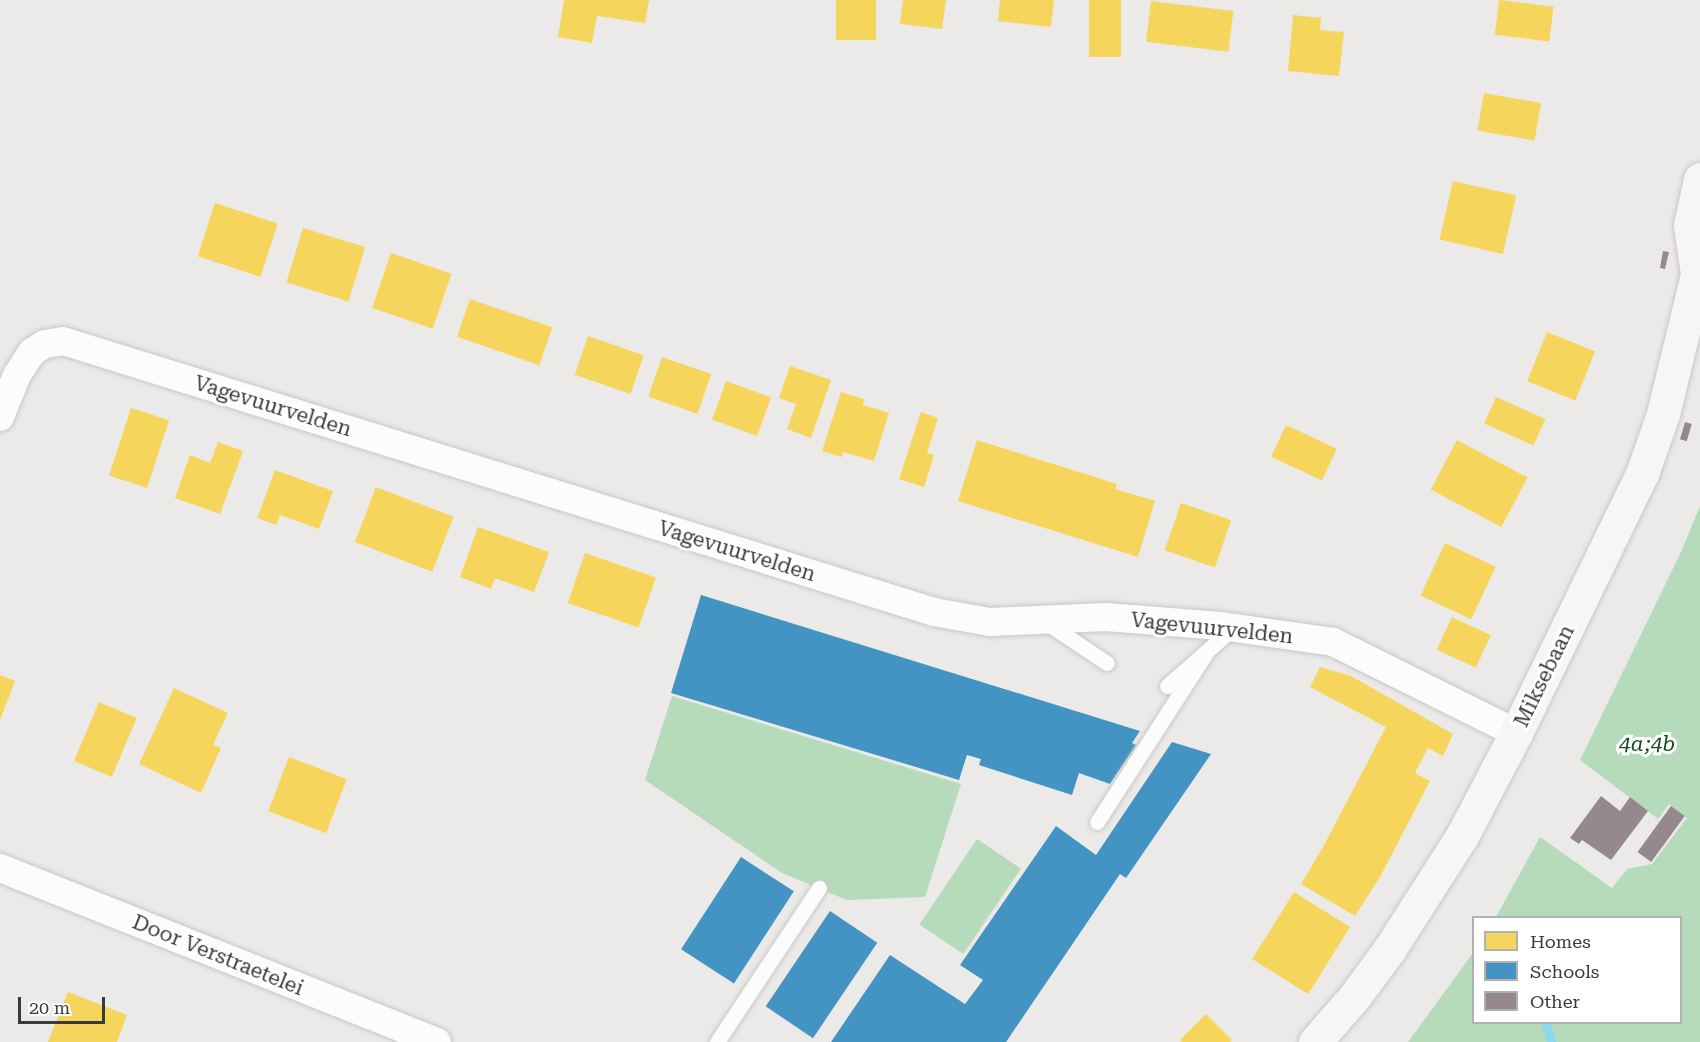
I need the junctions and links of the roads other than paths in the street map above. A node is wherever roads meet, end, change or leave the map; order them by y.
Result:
1 (1700, 179) edge
2 (1697, 253) edge
3 (0, 417) edge
4 (1042, 620) junction
5 (1233, 628) junction
6 (1207, 651) junction
7 (1107, 663) dead end
8 (1167, 686) dead end
9 (1516, 733) junction
10 (1097, 822) dead end
11 (0, 868) edge
12 (819, 888) dead end
13 (437, 1042) edge
14 (717, 1042) edge
15 (1315, 1042) edge

1 - 2 main road, Miksebaan
2 - 9 main road, Miksebaan
3 - 4 street, Vagevuurvelden
4 - 5 street, Vagevuurvelden
4 - 7 lane
5 - 6 lane
5 - 9 street, Vagevuurvelden
6 - 8 lane
6 - 10 lane
9 - 15 main road, Miksebaan
11 - 13 street, Door Verstraetelei
12 - 14 lane

